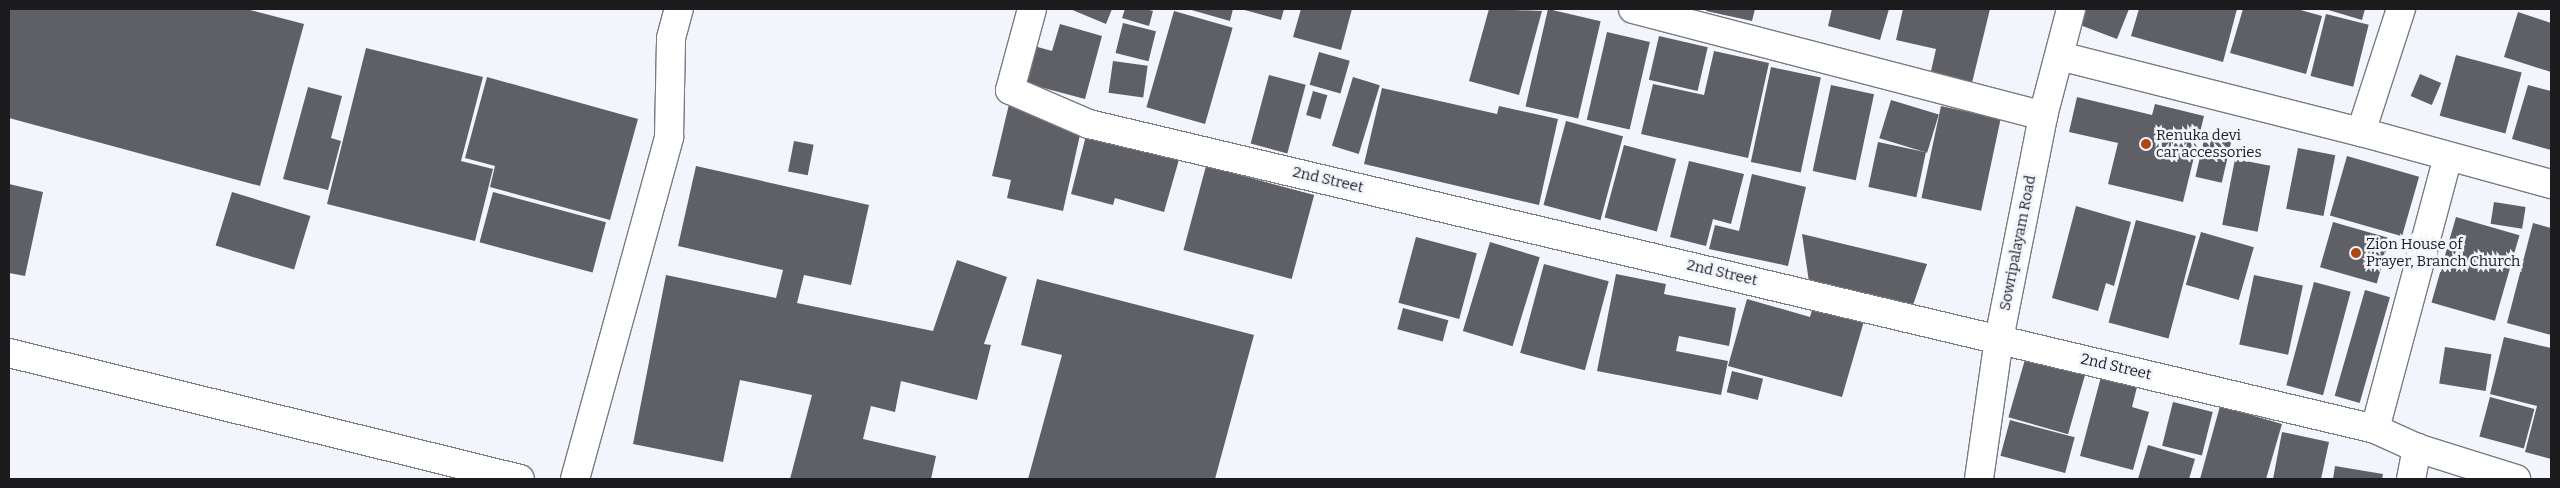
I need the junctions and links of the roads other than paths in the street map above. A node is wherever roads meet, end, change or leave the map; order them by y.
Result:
1 (679, 9) edge
2 (1032, 9) edge
3 (1633, 9) edge
4 (2071, 9) edge
5 (2401, 9) edge
6 (1675, 14) edge
7 (2060, 56) junction
8 (2043, 116) junction
9 (2362, 132) junction
10 (2448, 157) junction
11 (2551, 184) edge
12 (1999, 338) junction
13 (9, 353) edge
14 (2375, 429) junction
15 (2417, 448) junction
16 (520, 479) edge
17 (574, 479) edge
18 (1979, 479) edge
19 (2411, 479) edge
20 (2516, 479) edge

1 - 17 street
2 - 12 street, 2nd Street
3 - 6 street
4 - 7 street, Sowripalayam Road
5 - 9 street
6 - 8 street
7 - 8 street, Sowripalayam Road
7 - 9 street
8 - 12 street, Sowripalayam Road
9 - 10 street
10 - 11 street
10 - 14 street
12 - 14 street, 2nd Street
12 - 18 street, Sowripalayam Road
13 - 16 street
14 - 15 street, 2nd Street
15 - 19 street
15 - 20 street, 2nd Street

